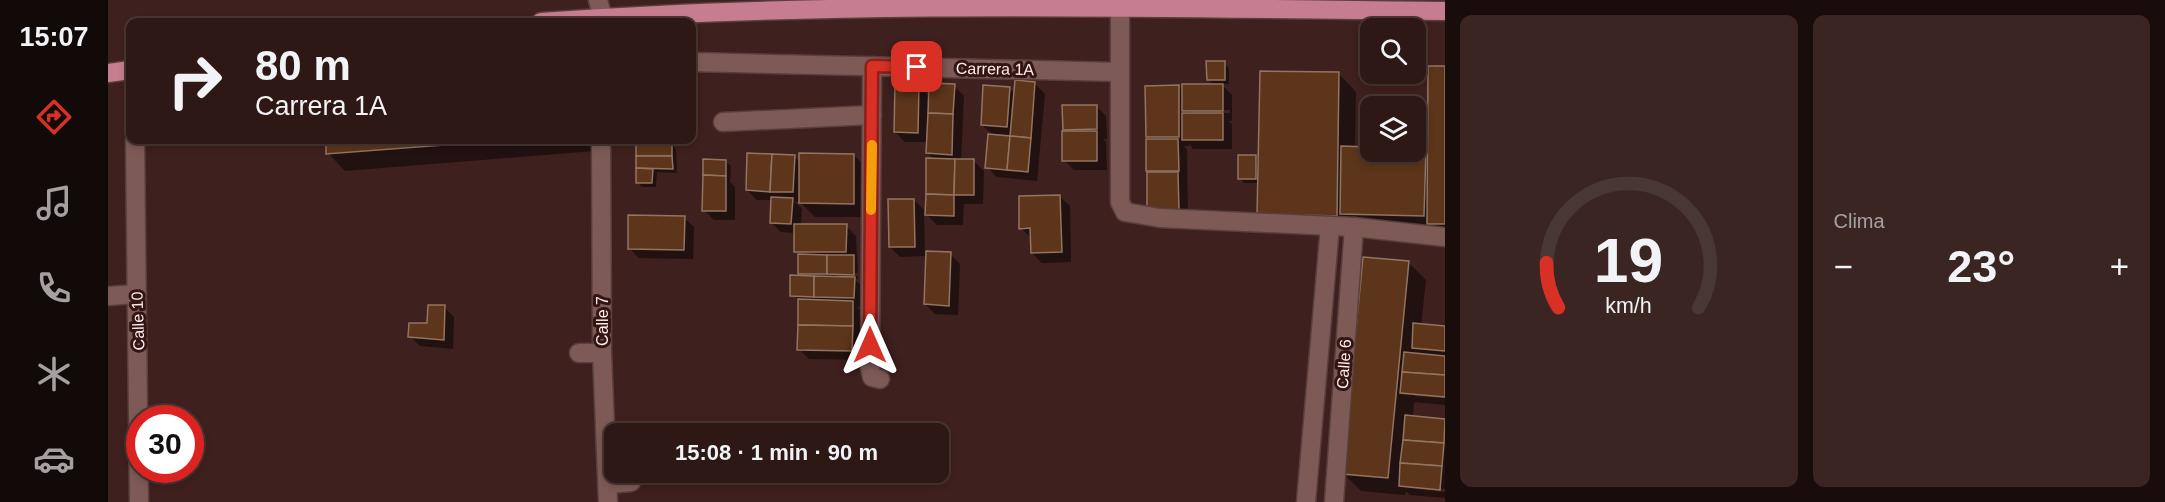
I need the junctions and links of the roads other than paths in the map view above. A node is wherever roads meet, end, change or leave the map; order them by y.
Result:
1 (598, 0) edge
2 (612, 0) edge
3 (678, 7) edge
4 (706, 7) edge
5 (1120, 7) junction
6 (1445, 11) edge
7 (603, 18) edge
8 (605, 18) edge
9 (615, 18) edge
10 (696, 62) edge
11 (872, 66) junction
12 (126, 71) edge
13 (1118, 72) junction
14 (108, 73) edge
15 (872, 115) junction
16 (723, 122) dead end
17 (135, 144) edge
18 (601, 144) edge
19 (1330, 226) junction
20 (1354, 227) junction
21 (1445, 237) edge
22 (137, 294) junction
23 (108, 296) edge
24 (579, 353) dead end
25 (602, 353) junction
26 (876, 378) dead end
27 (629, 483) edge
28 (608, 493) edge
29 (140, 502) edge
30 (1306, 502) edge
31 (1334, 502) edge

1 - 7 street
2 - 8 street
3 - 4 main road
3 - 9 main road
4 - 5 main road
5 - 6 main road
5 - 13 street
10 - 11 street, Carrera 1A
11 - 13 street, Carrera 1A
11 - 15 street
12 - 14 main road
13 - 19 street
15 - 16 street
15 - 26 street
17 - 22 street, Calle 10
18 - 25 street, Calle 7
19 - 20 street
19 - 30 street
20 - 21 street
20 - 31 street, Calle 6
22 - 23 street
22 - 29 street, Calle 10
24 - 25 street
25 - 28 street, Calle 7
27 - 28 street

